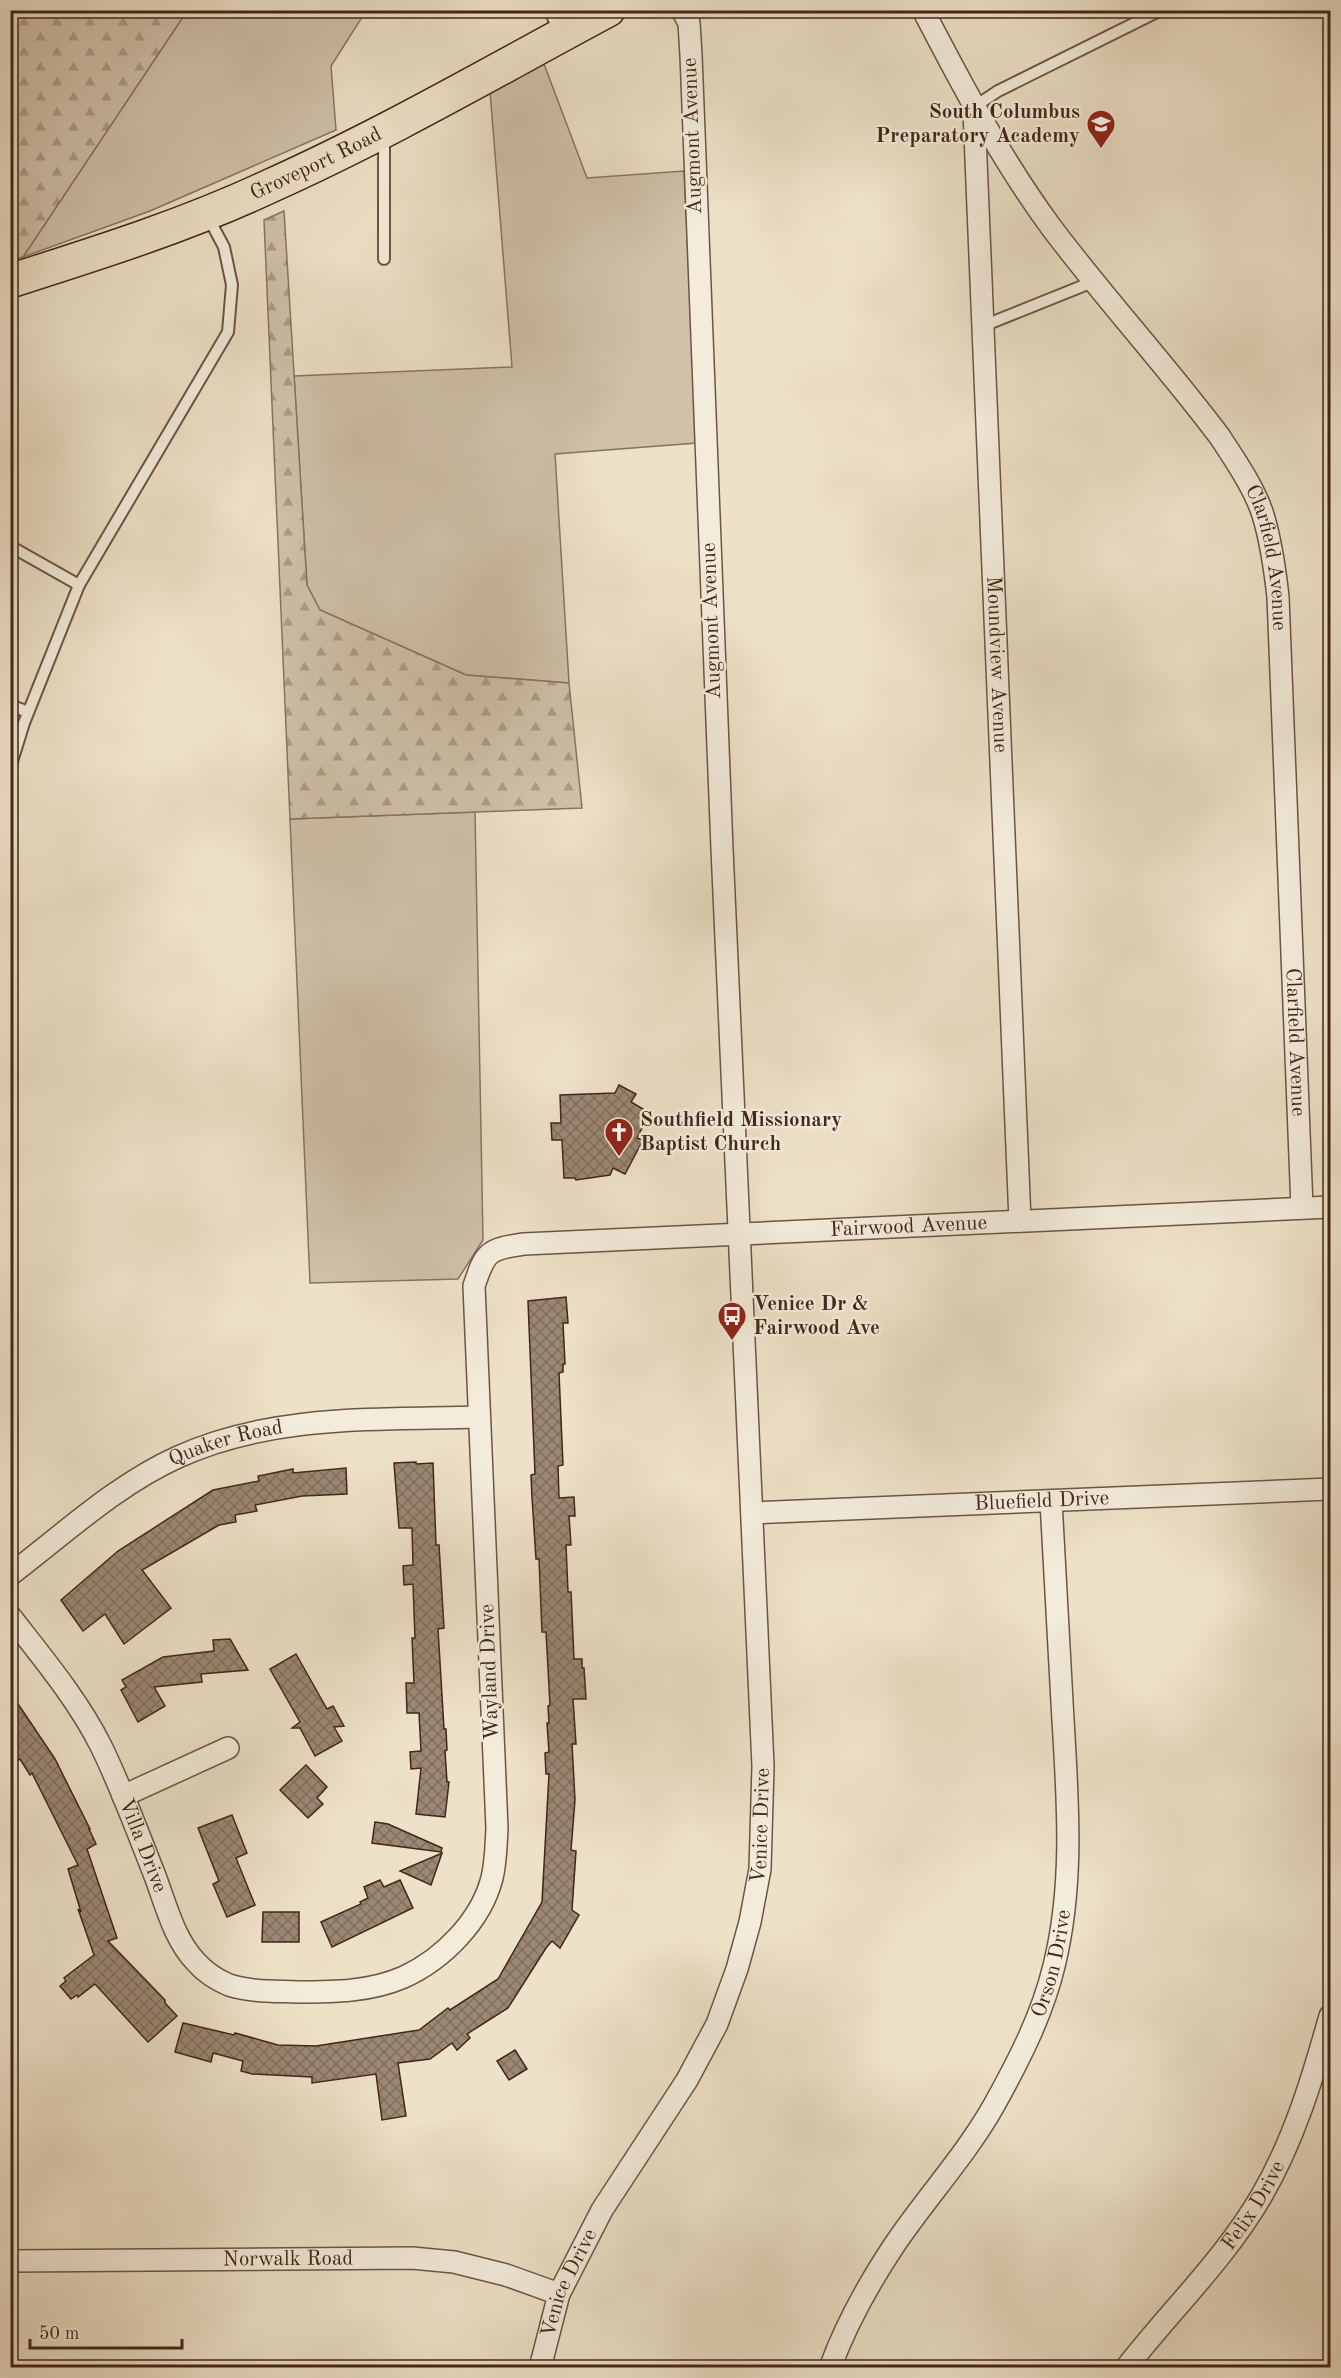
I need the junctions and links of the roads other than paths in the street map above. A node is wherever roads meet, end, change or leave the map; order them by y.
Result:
1 (608, 10) edge
2 (682, 10) edge
3 (923, 10) edge
4 (1161, 10) edge
5 (555, 23) edge
6 (974, 107) junction
7 (384, 130) junction
8 (207, 214) junction
9 (384, 259) dead end
10 (10, 281) edge
11 (1095, 281) junction
12 (983, 326) junction
13 (10, 546) edge
14 (79, 585) junction
15 (10, 705) edge
16 (28, 712) junction
17 (10, 768) edge
18 (1330, 1207) edge
19 (1302, 1208) junction
20 (1020, 1221) junction
21 (740, 1234) junction
22 (489, 1253) joint
23 (479, 1417) junction
24 (1330, 1490) edge
25 (1051, 1501) junction
26 (752, 1513) junction
27 (10, 1575) edge
28 (10, 1616) edge
29 (228, 1748) dead end
30 (123, 1796) junction
31 (326, 1992) joint
32 (1330, 2016) edge
33 (10, 2261) edge
34 (559, 2294) junction
35 (540, 2367) edge
36 (830, 2367) edge
37 (1126, 2367) edge

1 - 5 main road, Groveport Road
2 - 21 street, Augmont Avenue
3 - 6 street, Clarfield Avenue
4 - 6 lane
5 - 7 main road, Groveport Road
6 - 11 street, Clarfield Avenue
6 - 12 street, Moundview Avenue
7 - 8 main road, Groveport Road
7 - 9 lane
8 - 10 main road, Groveport Road
8 - 14 lane
11 - 12 lane
11 - 19 street, Clarfield Avenue
12 - 20 street, Moundview Avenue
13 - 14 lane
14 - 16 lane
15 - 16 lane
16 - 17 lane
18 - 19 street, Fairwood Avenue
19 - 20 street, Fairwood Avenue
20 - 21 street, Fairwood Avenue
21 - 22 street, Fairwood Avenue
21 - 26 street, Venice Drive
22 - 23 street, Wayland Drive
23 - 27 street, Quaker Road
23 - 31 street, Wayland Drive
24 - 25 street, Bluefield Drive
25 - 26 street, Bluefield Drive
25 - 36 street, Orson Drive
26 - 34 street, Venice Drive
28 - 30 street, Villa Drive
29 - 30 street
30 - 31 street, Villa Drive
32 - 37 street, Felix Drive
33 - 34 street, Norwalk Road
34 - 35 street, Venice Drive

